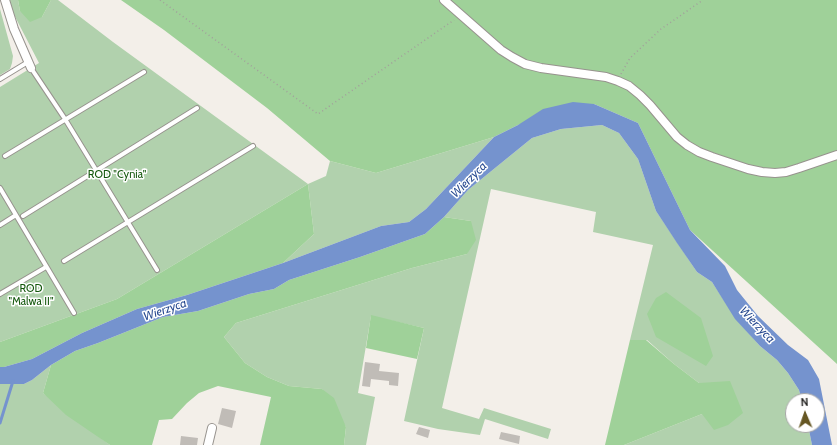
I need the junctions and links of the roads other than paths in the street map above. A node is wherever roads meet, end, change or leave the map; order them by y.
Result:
1 (5, 0) edge
2 (444, 0) edge
3 (29, 65) junction
4 (144, 72) dead end
5 (0, 79) edge
6 (197, 108) dead end
7 (65, 119) junction
8 (253, 146) dead end
9 (837, 155) edge
10 (6, 156) dead end
11 (97, 171) junction
12 (0, 188) edge
13 (16, 215) junction
14 (23, 216) dead end
15 (127, 222) junction
16 (0, 225) edge
17 (64, 261) dead end
18 (46, 267) junction
19 (157, 270) dead end
20 (0, 294) edge
21 (74, 313) dead end
22 (212, 428) dead end
23 (208, 445) edge

1 - 3 street
2 - 9 street
3 - 5 lane
3 - 7 lane
4 - 7 lane
6 - 11 lane
7 - 10 lane
7 - 11 lane
8 - 15 lane
11 - 14 lane
11 - 15 lane
12 - 13 lane
13 - 16 lane
13 - 18 lane
15 - 17 lane
15 - 19 lane
18 - 20 lane
18 - 21 lane
22 - 23 street

